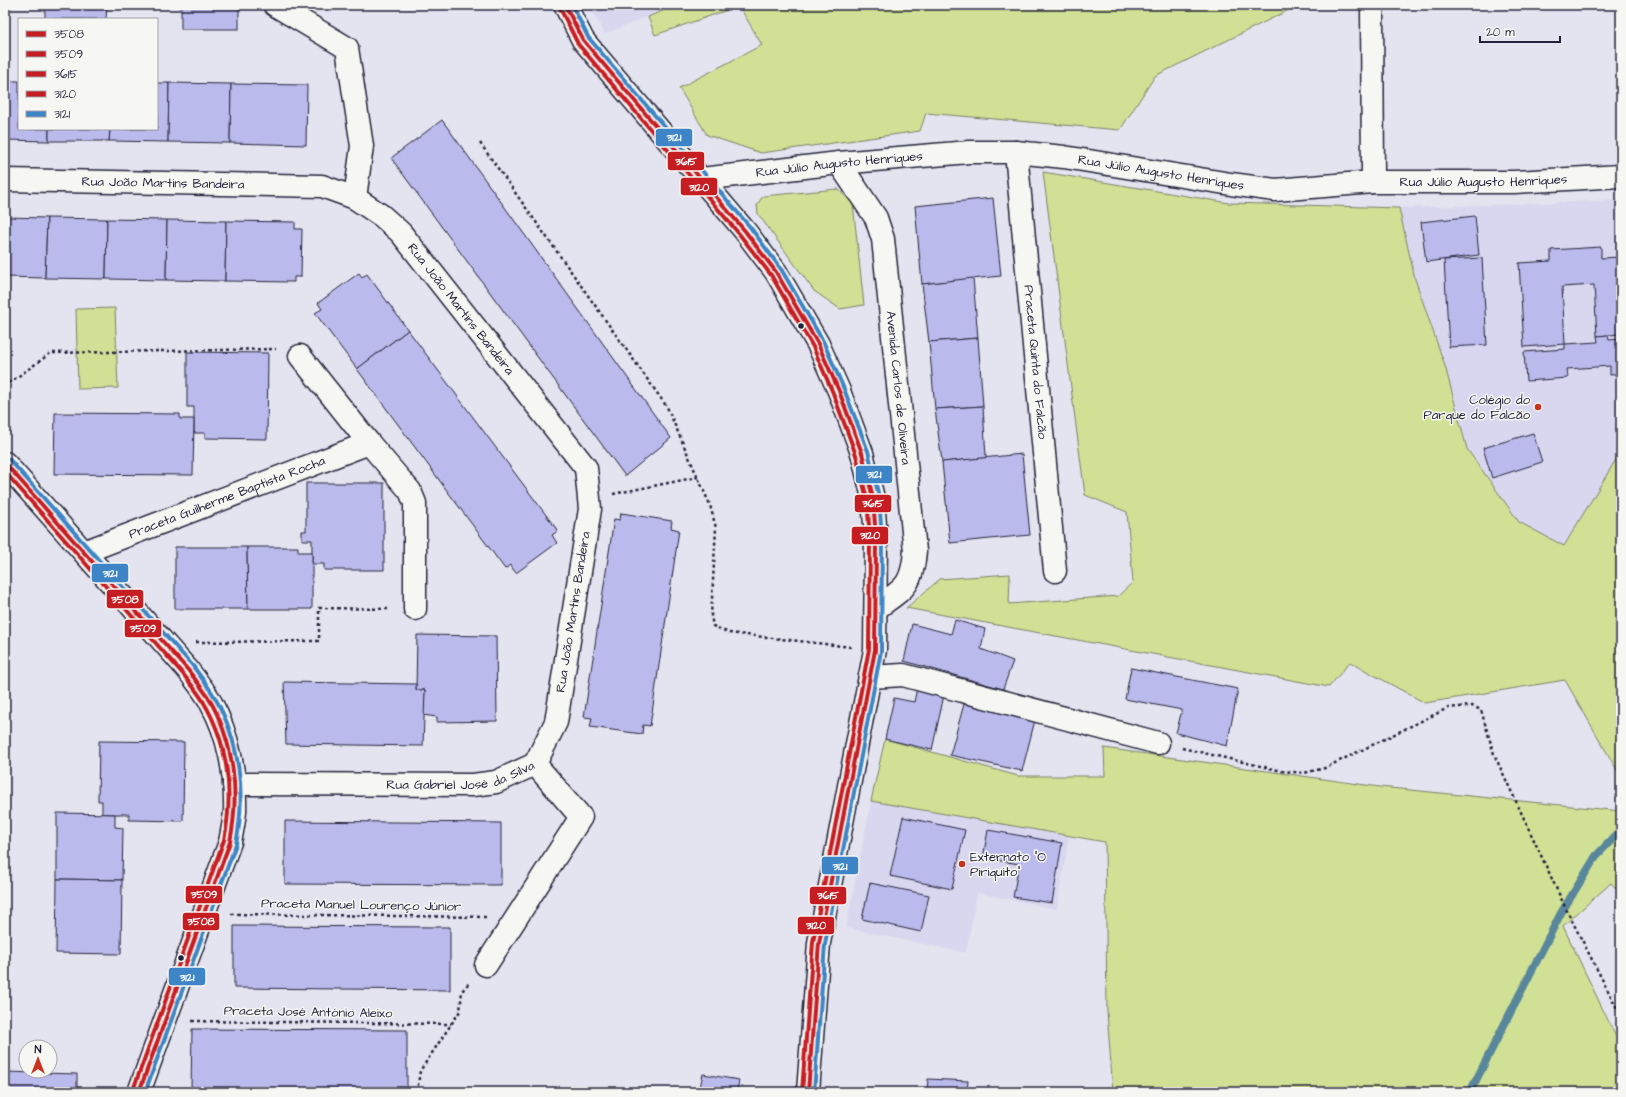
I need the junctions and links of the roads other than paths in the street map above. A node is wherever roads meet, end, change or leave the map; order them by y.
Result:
1 (275, 5) edge
2 (565, 5) edge
3 (1372, 5) edge
4 (1016, 152) junction
5 (839, 163) junction
6 (1621, 176) edge
7 (702, 179) junction
8 (5, 180) edge
9 (1373, 182) junction
10 (355, 198) junction
11 (300, 356) road end
12 (369, 443) junction
13 (5, 463) edge
14 (84, 552) junction
15 (1056, 571) dead end
16 (877, 608) junction
17 (415, 609) road end
18 (870, 677) junction
19 (1158, 743) road end
20 (535, 764) junction
21 (234, 784) junction
22 (486, 965) road end
23 (139, 1092) edge
24 (808, 1092) edge

1 - 10 street
2 - 7 street
3 - 9 street
4 - 5 street, Rua Júlio Augusto Henriques
4 - 9 street, Rua Júlio Augusto Henriques
4 - 15 street, Praceta Quinta do Falcão
5 - 7 street, Rua Júlio Augusto Henriques
5 - 16 street, Avenida Carlos de Oliveira
6 - 9 street, Rua Júlio Augusto Henriques
7 - 16 street
8 - 10 street, Rua João Martins Bandeira
10 - 20 street, Rua João Martins Bandeira
11 - 12 street
12 - 14 street, Praceta Guilherme Baptista Rocha
12 - 17 street
13 - 14 street
14 - 21 street
16 - 18 street
18 - 19 street
18 - 24 street
20 - 21 street, Rua Gabriel José da Silva
20 - 22 street, Rua Gabriel José da Silva
21 - 23 street

